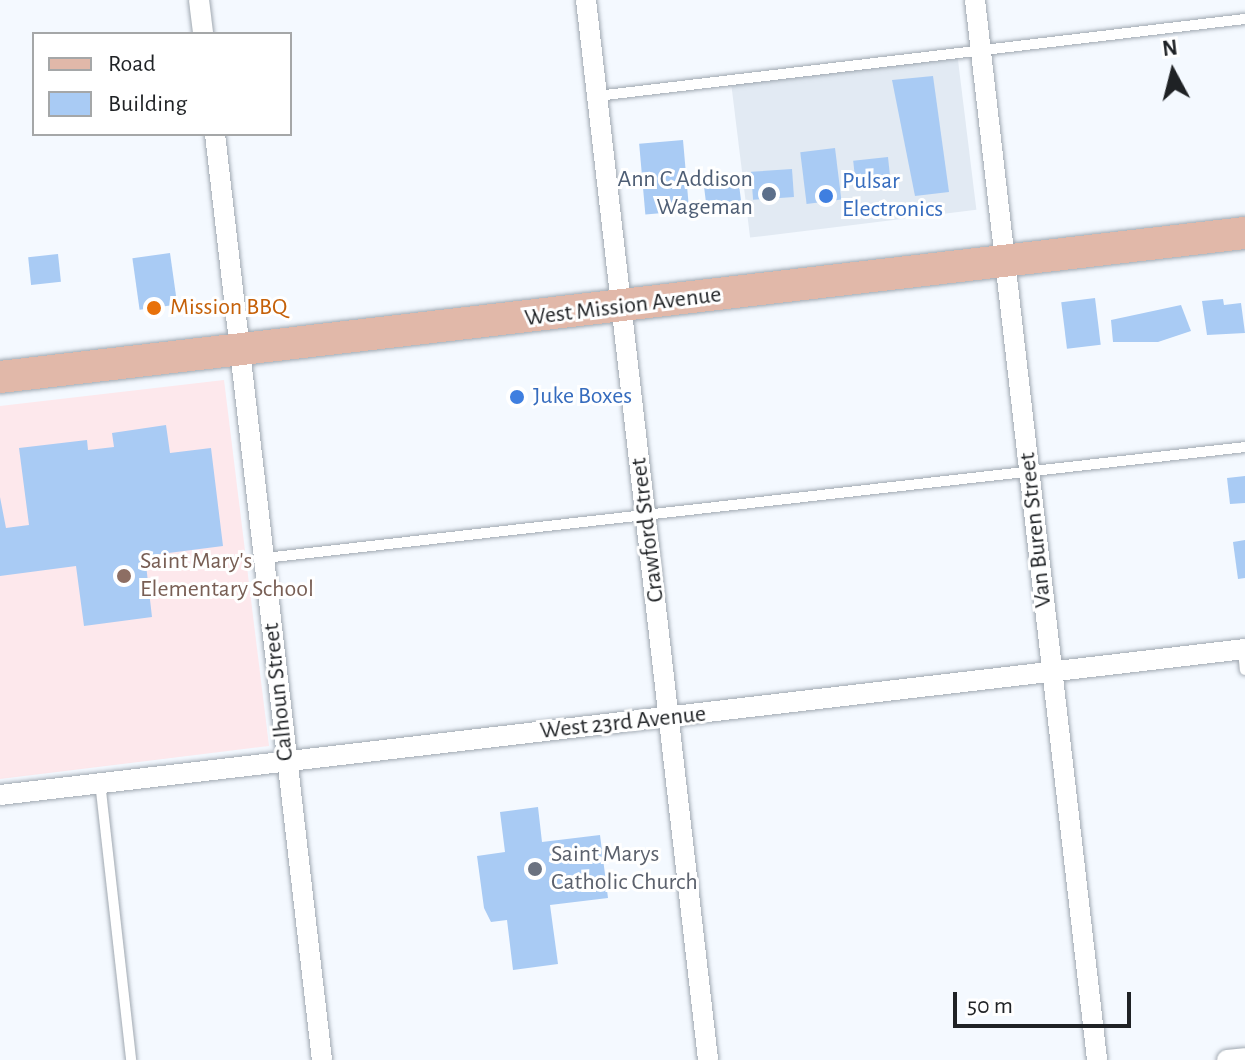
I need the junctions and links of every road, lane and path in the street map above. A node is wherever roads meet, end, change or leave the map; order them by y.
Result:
1 (199, 0) edge
2 (586, 0) edge
3 (975, 0) edge
4 (1245, 19) edge
5 (203, 32) edge
6 (981, 49) junction
7 (597, 96) junction
8 (215, 136) edge
9 (1245, 233) edge
10 (1006, 261) junction
11 (622, 307) junction
12 (242, 350) junction
13 (0, 377) edge
14 (1245, 447) edge
15 (1030, 470) junction
16 (647, 513) junction
17 (265, 558) junction
18 (1244, 656) edge
19 (1052, 674) junction
20 (669, 717) junction
21 (286, 761) junction
22 (100, 782) junction
23 (0, 795) edge
24 (1245, 1058) edge
25 (131, 1060) edge
26 (322, 1060) edge
27 (708, 1060) edge
28 (1097, 1060) edge
29 (1227, 1060) edge

1 - 5 street
2 - 7 street, Crawford Street
3 - 6 street, Van Buren Street
4 - 6 lane
6 - 7 lane
6 - 10 street, Van Buren Street
7 - 11 street, Crawford Street
8 - 12 street, Calhoun Street
9 - 10 main road, West Mission Avenue
10 - 11 main road, West Mission Avenue
10 - 15 street, Van Buren Street
11 - 12 main road, West Mission Avenue
11 - 16 street, Crawford Street
12 - 13 main road, West Mission Avenue
12 - 17 street, Calhoun Street
14 - 15 lane
15 - 16 lane
15 - 19 street, Van Buren Street
16 - 17 lane
16 - 20 street, Crawford Street
17 - 21 street, Calhoun Street
18 - 19 street, West 23rd Avenue
19 - 20 street, West 23rd Avenue
19 - 28 street, Van Buren Street
20 - 21 street, West 23rd Avenue
20 - 27 street, Crawford Street
21 - 22 street, West 23rd Avenue
21 - 26 street, Calhoun Street
22 - 23 street, West 23rd Avenue
22 - 25 lane
24 - 29 street

